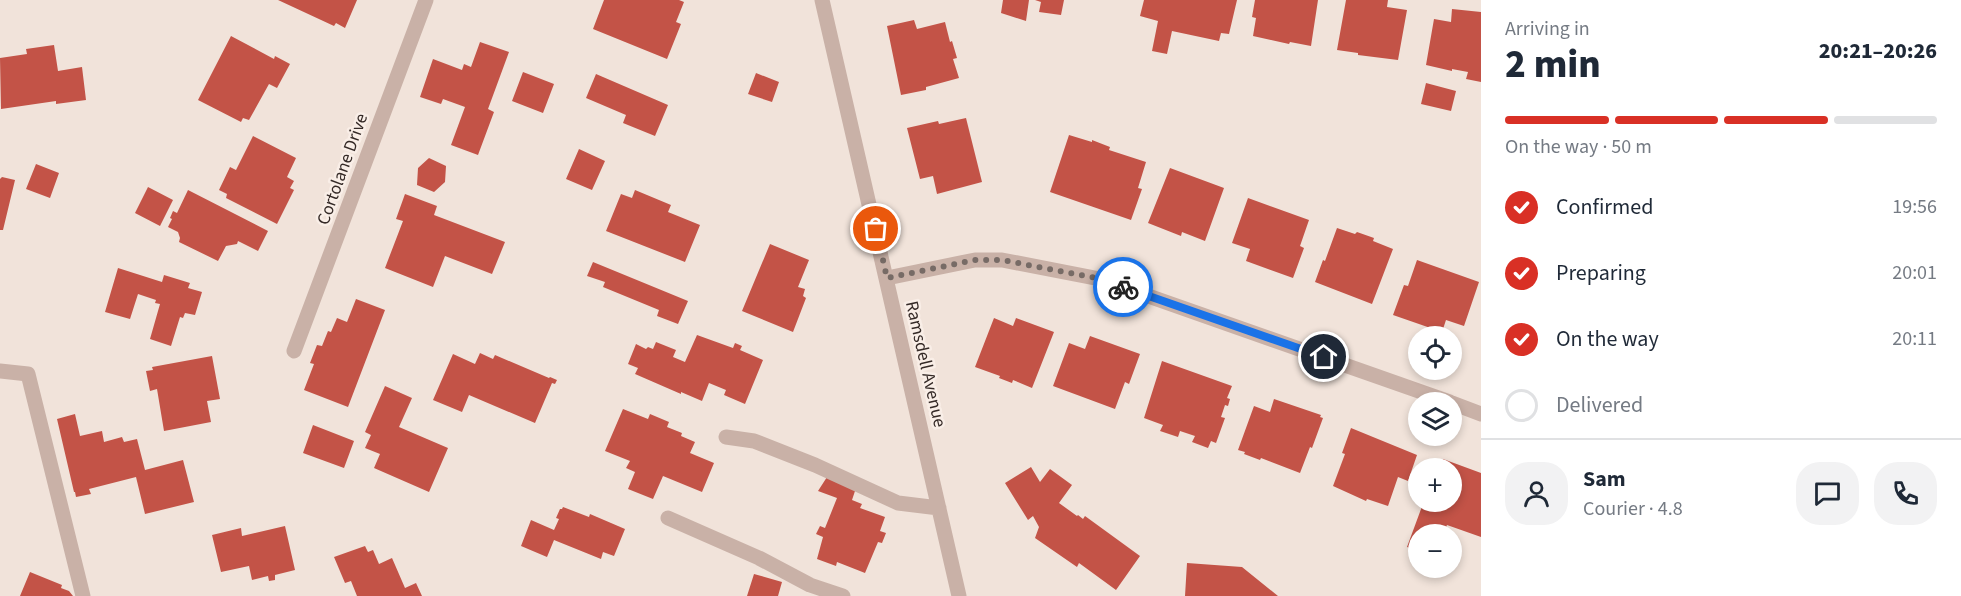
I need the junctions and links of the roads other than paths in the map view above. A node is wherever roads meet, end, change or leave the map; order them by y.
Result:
1 (426, 0) edge
2 (822, 0) edge
3 (887, 278) junction
4 (294, 351) dead end
5 (0, 371) edge
6 (1423, 392) edge
7 (1462, 406) edge
8 (1481, 414) edge
9 (726, 437) dead end
10 (939, 508) junction
11 (668, 518) dead end
12 (83, 596) edge
13 (843, 596) edge
14 (959, 596) edge

1 - 4 street, Cortolane Drive
2 - 3 street, Ramsdell Avenue
3 - 6 street
3 - 10 street, Ramsdell Avenue
5 - 12 street
7 - 8 street
9 - 10 street
10 - 14 street, Ramsdell Avenue
11 - 13 street

